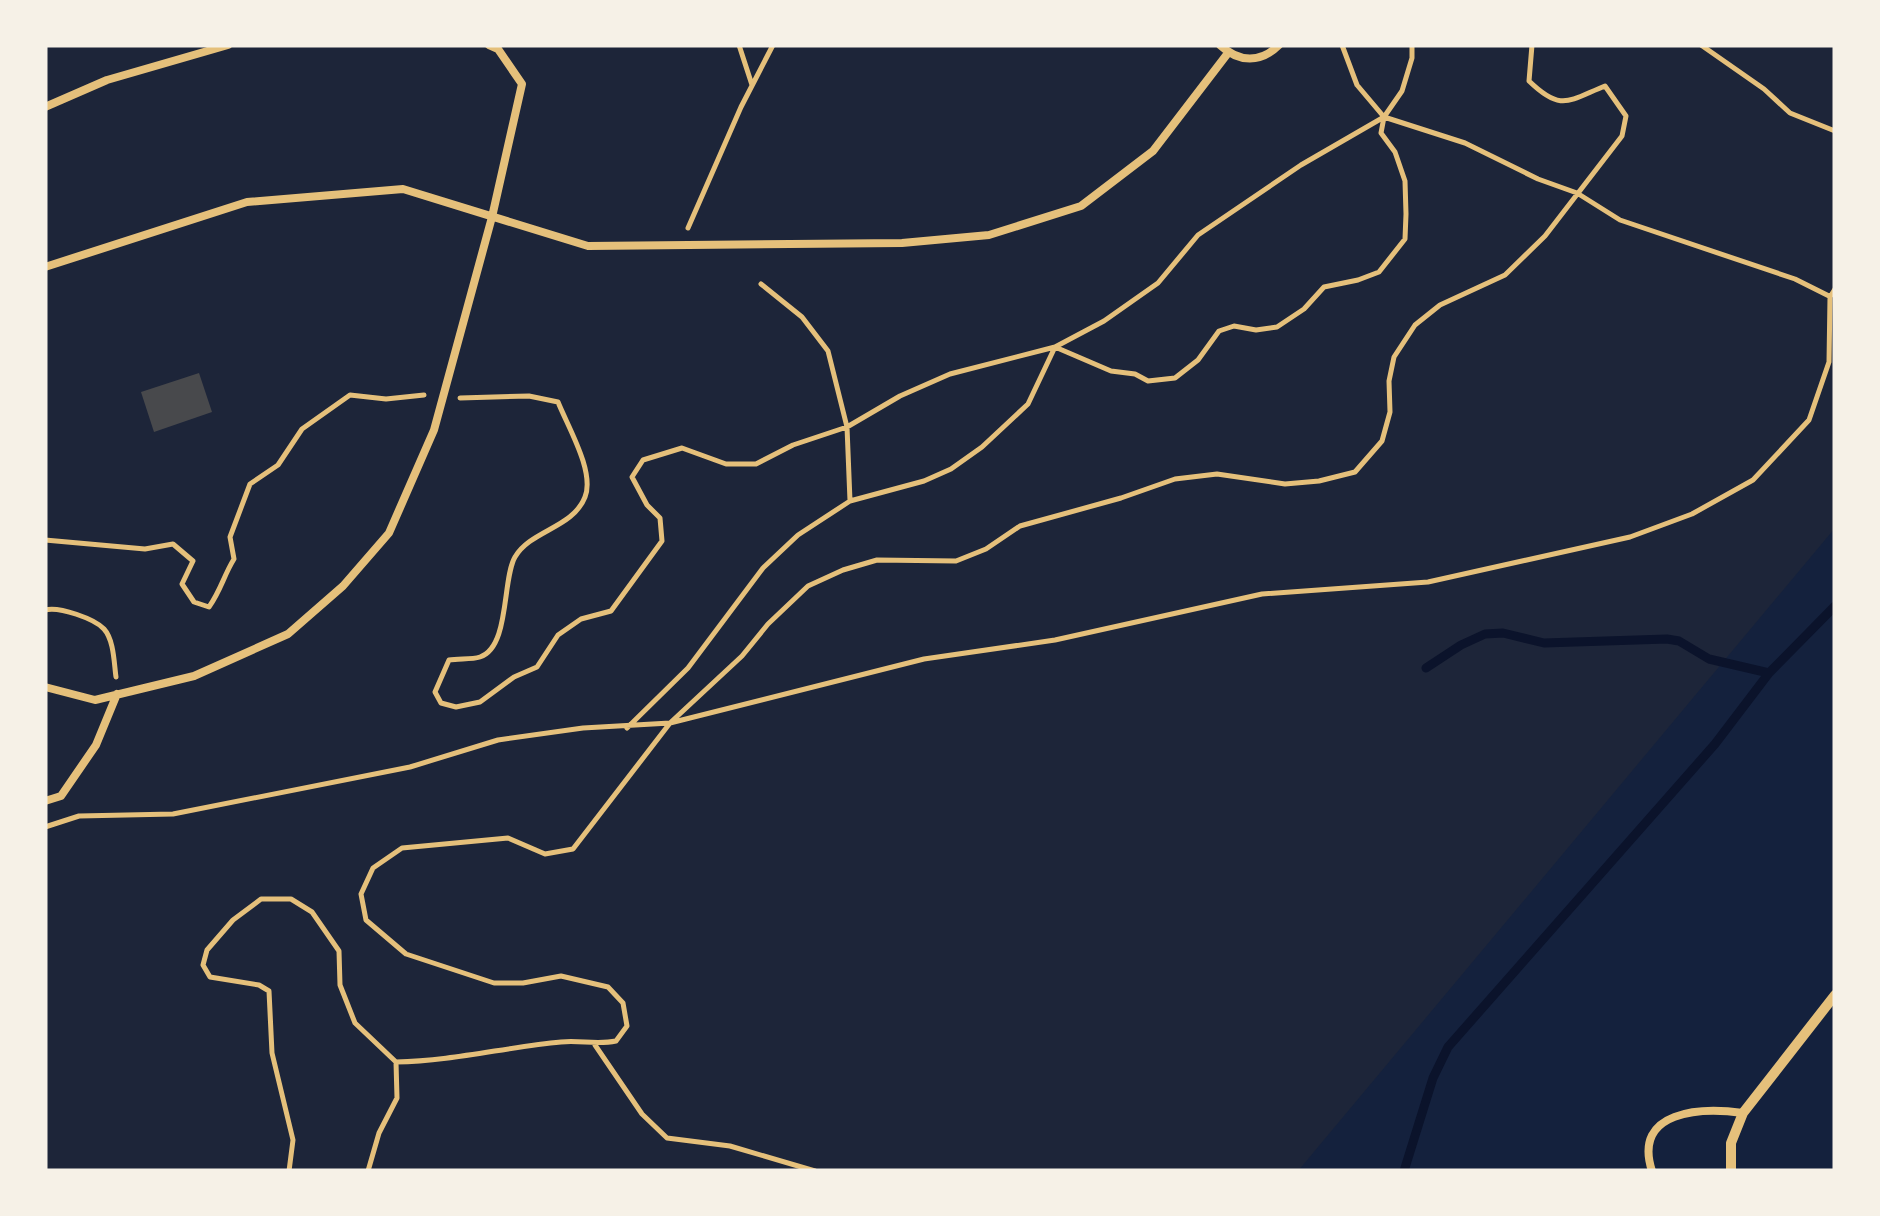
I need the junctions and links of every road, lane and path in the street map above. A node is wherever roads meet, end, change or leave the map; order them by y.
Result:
1 (228, 45) edge
2 (490, 45) edge
3 (739, 45) edge
4 (773, 45) edge
5 (1220, 45) edge
6 (1279, 45) edge
7 (1342, 45) edge
8 (1412, 45) edge
9 (1532, 45) edge
10 (1701, 45) edge
11 (1228, 53) junction
12 (752, 86) junction
13 (45, 107) edge
14 (1384, 116) junction
15 (1835, 131) edge
16 (1577, 193) junction
17 (492, 216) junction
18 (682, 245) junction
19 (45, 267) edge
20 (761, 284) dead end
21 (1835, 288) edge
22 (1830, 296) junction
23 (1055, 347) junction
24 (444, 398) junction
25 (848, 427) junction
26 (850, 502) junction
27 (45, 540) edge
28 (45, 610) edge
29 (45, 687) edge
30 (118, 694) junction
31 (670, 723) junction
32 (628, 728) junction
33 (45, 801) edge
34 (45, 826) edge
35 (1835, 995) edge
36 (595, 1045) junction
37 (396, 1062) junction
38 (1742, 1112) junction
39 (289, 1171) edge
40 (368, 1171) edge
41 (815, 1171) edge
42 (1652, 1171) edge
43 (1731, 1171) edge

1 - 13 lane
2 - 17 lane
3 - 12 path
4 - 12 path
5 - 11 lane
6 - 11 lane
7 - 14 path
8 - 14 path
9 - 16 path
10 - 15 path
11 - 18 lane
12 - 18 path
14 - 16 path
14 - 23 path
14 - 23 path
16 - 22 path
16 - 31 path
17 - 18 lane
17 - 19 lane
17 - 24 lane
20 - 25 path
21 - 22 path
22 - 31 path
23 - 25 path
23 - 26 path
24 - 25 path
24 - 27 path
24 - 30 lane
25 - 26 path
26 - 32 path
28 - 30 path
29 - 30 lane
30 - 33 lane
31 - 32 path
31 - 36 path
32 - 34 path
35 - 38 street
36 - 37 path
36 - 41 path
37 - 39 path
37 - 40 path
38 - 42 lane
38 - 43 street

